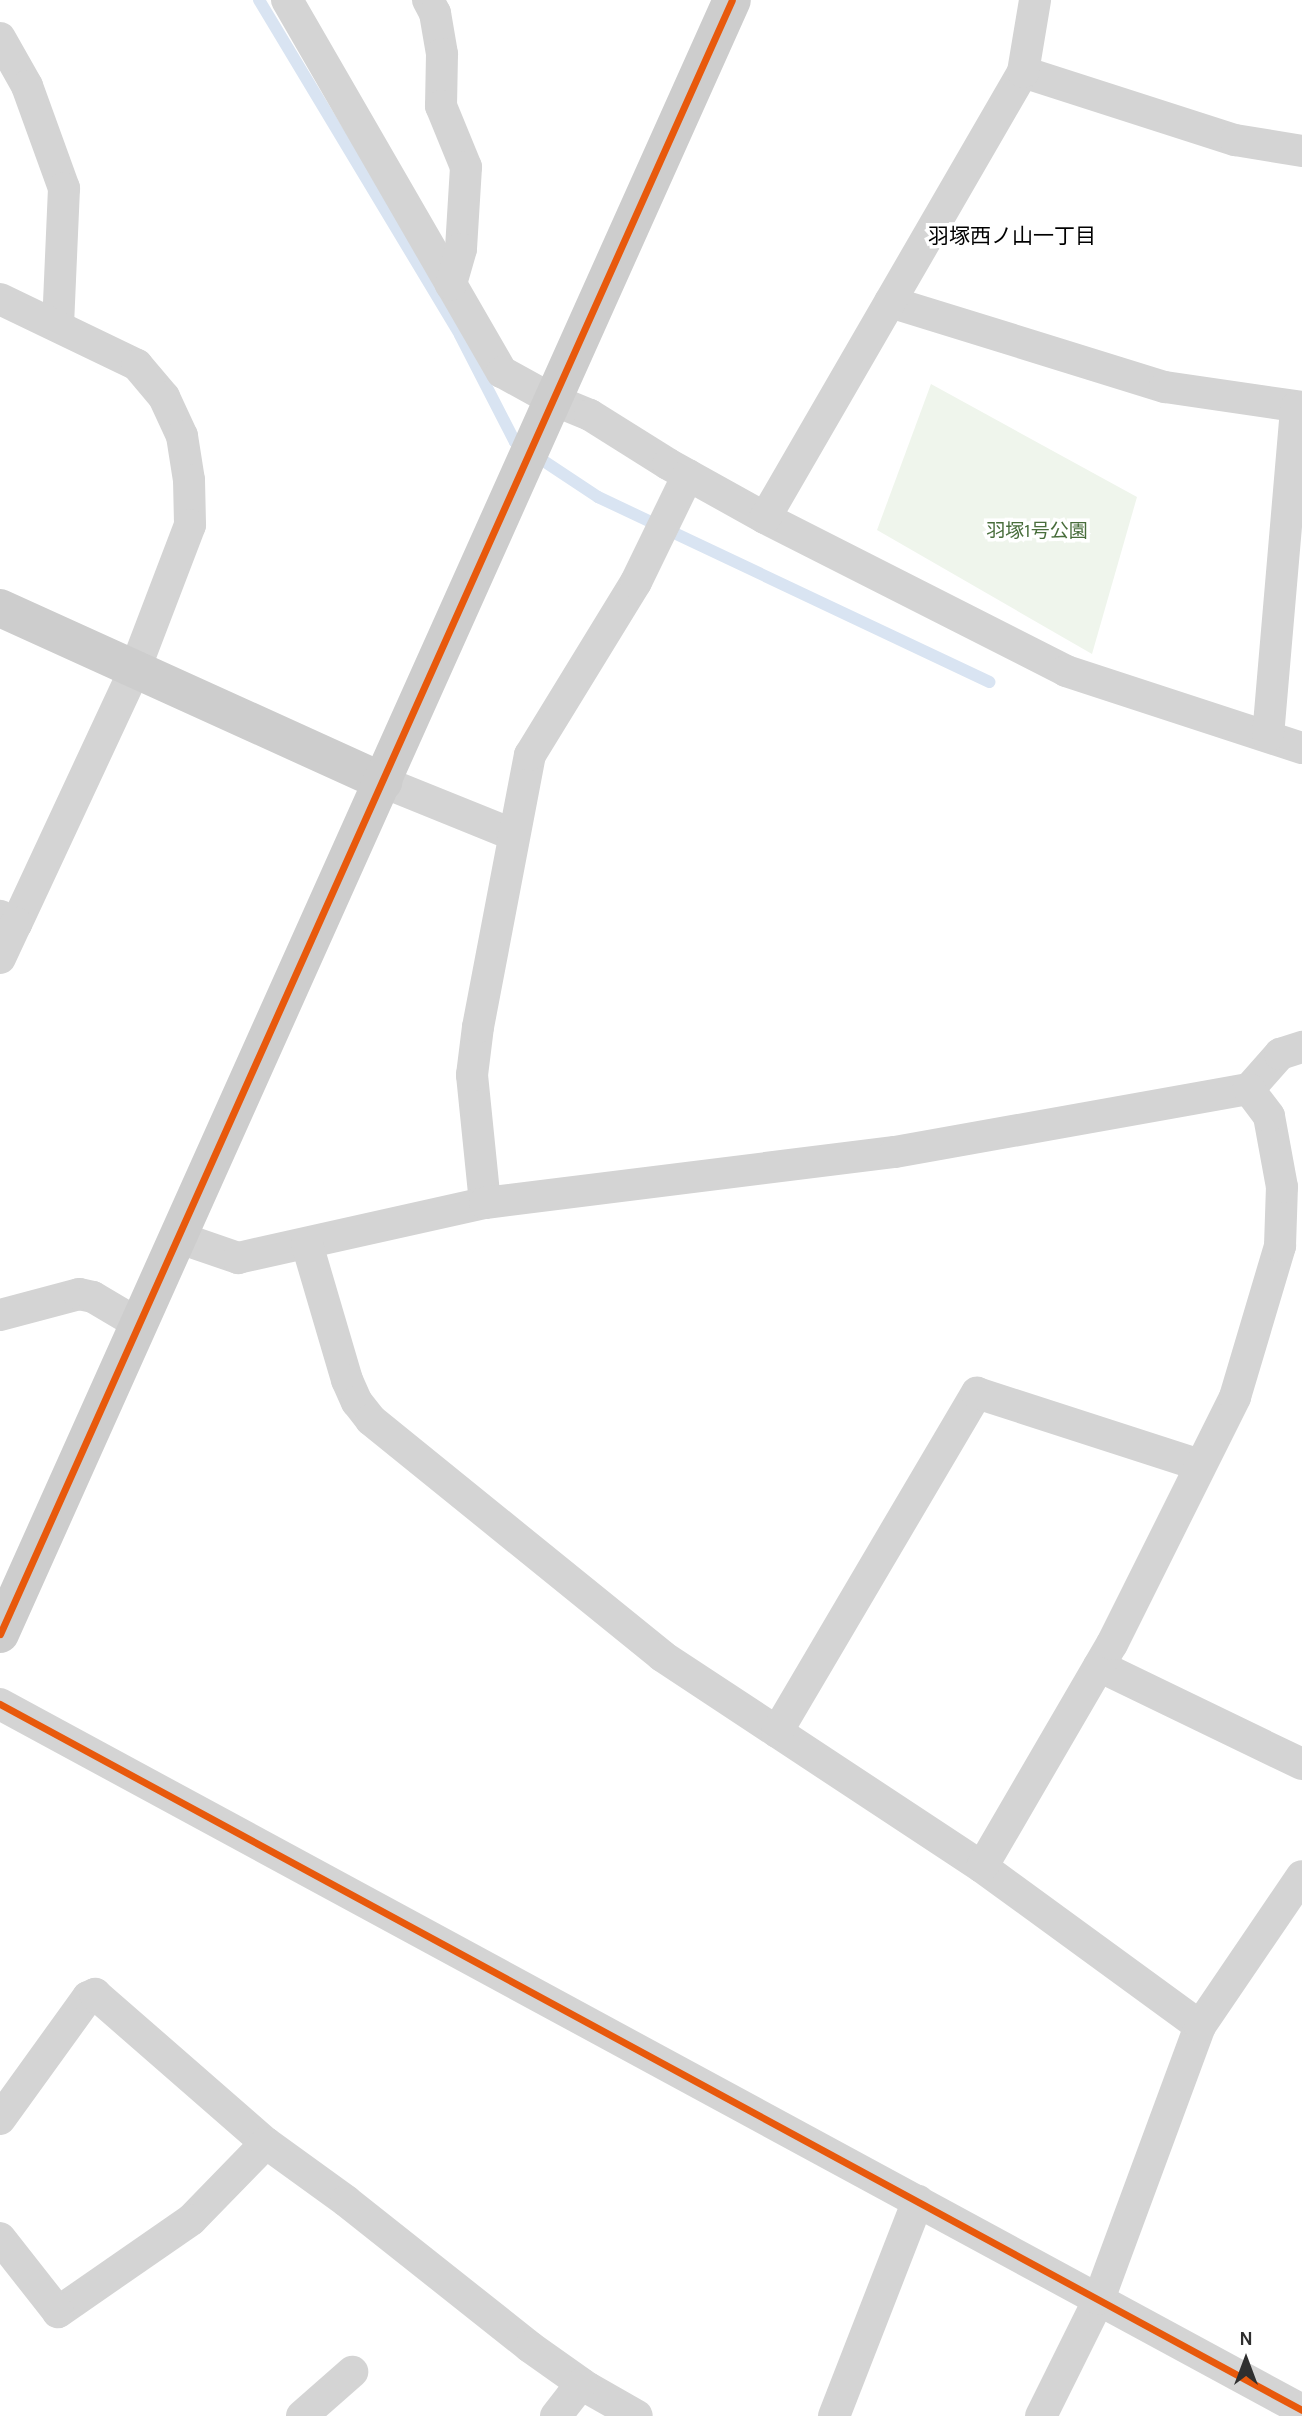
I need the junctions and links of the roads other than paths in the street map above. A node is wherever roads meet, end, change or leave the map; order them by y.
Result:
1 (287, 0) edge
2 (428, 0) edge
3 (732, 0) edge
4 (1035, 0) edge
5 (0, 38) edge
6 (1023, 72) junction
7 (1302, 151) edge
8 (451, 285) junction
9 (0, 299) edge
10 (890, 302) junction
11 (58, 325) junction
12 (551, 399) junction
13 (1299, 407) edge
14 (688, 475) junction
15 (765, 518) junction
16 (0, 608) edge
17 (135, 669) junction
18 (1268, 736) junction
19 (1302, 748) edge
20 (383, 782) junction
21 (514, 835) junction
22 (8, 920) edge
23 (0, 958) edge
24 (1302, 1047) edge
25 (1249, 1088) junction
26 (485, 1203) junction
27 (177, 1237) junction
28 (307, 1244) junction
29 (0, 1315) edge
30 (137, 1323) junction
31 (1200, 1465) junction
32 (0, 1634) edge
33 (1099, 1666) junction
34 (0, 1703) edge
35 (777, 1732) junction
36 (1302, 1764) edge
37 (982, 1867) junction
38 (1302, 1876) edge
39 (1200, 2026) junction
40 (0, 2119) edge
41 (266, 2143) junction
42 (918, 2201) junction
43 (0, 2238) edge
44 (1099, 2299) junction
45 (352, 2372) dead end
46 (581, 2384) junction
47 (1302, 2410) edge
48 (302, 2416) edge
49 (556, 2416) edge
50 (637, 2416) edge
51 (834, 2416) edge
52 (1041, 2416) edge

1 - 8 street
2 - 8 street
3 - 12 street
4 - 6 street
5 - 11 street
6 - 7 street
6 - 10 street
8 - 12 street
9 - 11 street
10 - 13 street
10 - 15 street
11 - 17 street
12 - 14 street
12 - 20 street
13 - 18 street
14 - 15 street
14 - 21 street
15 - 18 street
16 - 17 street
17 - 20 street
17 - 22 street
18 - 19 street
20 - 21 street
20 - 27 street
21 - 26 street
22 - 23 street
24 - 25 street
25 - 26 street
25 - 31 street
26 - 28 street
27 - 28 street
27 - 30 street
28 - 35 street
29 - 30 street
30 - 32 street
31 - 33 street
31 - 35 street
33 - 36 street
33 - 37 street
34 - 42 street
35 - 37 street
37 - 39 street
38 - 39 street
39 - 44 street
40 - 41 street
41 - 43 street
41 - 46 street
42 - 44 street
42 - 51 street
44 - 47 street
44 - 52 street
45 - 48 street
46 - 49 street
46 - 50 street

